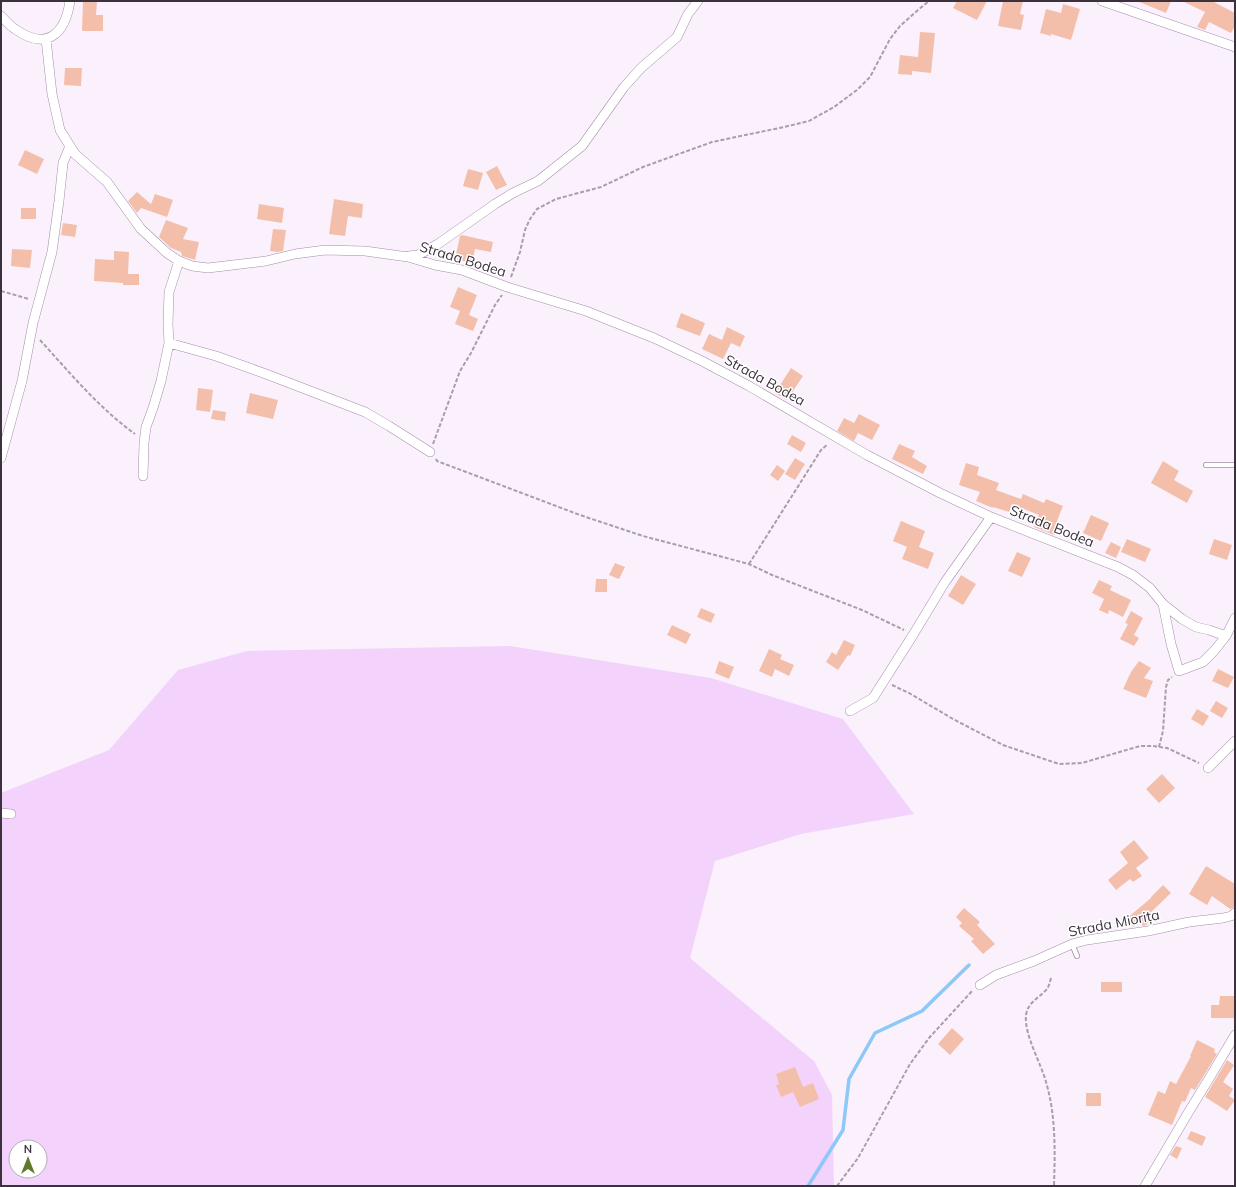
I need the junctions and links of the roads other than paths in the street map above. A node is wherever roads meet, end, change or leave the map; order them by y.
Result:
1 (70, 1) edge
2 (698, 1) edge
3 (1102, 1) edge
4 (1, 16) edge
5 (46, 39) junction
6 (1235, 47) edge
7 (70, 146) junction
8 (408, 257) junction
9 (180, 261) junction
10 (169, 343) junction
11 (430, 452) road end
12 (1, 458) edge
13 (1235, 465) edge
14 (1206, 466) dead end
15 (143, 476) dead end
16 (991, 517) junction
17 (1164, 604) junction
18 (1235, 618) edge
19 (1226, 636) junction
20 (850, 711) dead end
21 (1235, 741) edge
22 (1208, 768) road end
23 (1, 813) edge
24 (11, 814) dead end
25 (1235, 913) edge
26 (1072, 944) junction
27 (1077, 956) dead end
28 (980, 985) road end
29 (1235, 1035) edge
30 (1145, 1186) edge

1 - 5 street
2 - 8 street
3 - 6 street
4 - 5 street
5 - 7 street, Strada Bodea
7 - 9 street, Strada Bodea
7 - 12 street
8 - 9 street, Strada Bodea
8 - 16 street, Strada Bodea
9 - 10 street
10 - 11 street
10 - 15 street
13 - 14 lane
16 - 17 street, Strada Bodea
16 - 20 street
17 - 19 street, Strada Bodea
17 - 19 street
18 - 19 street
21 - 22 street
23 - 24 street
25 - 26 street, Strada Miorița
26 - 27 lane
26 - 28 street, Strada Miorița
29 - 30 street

